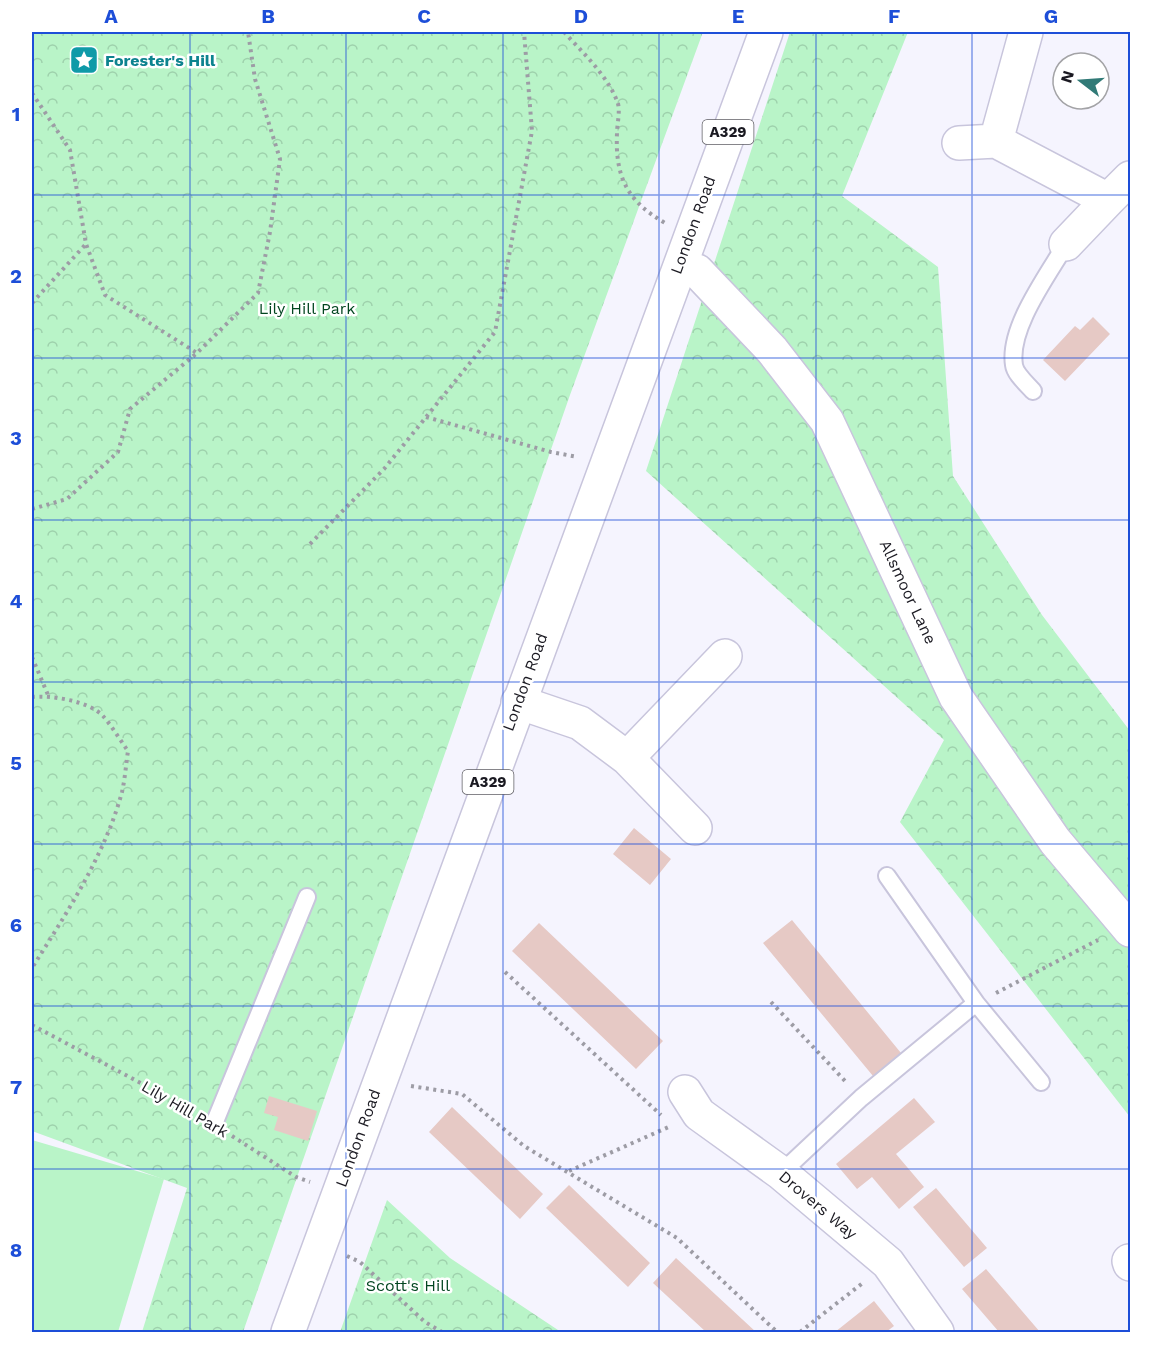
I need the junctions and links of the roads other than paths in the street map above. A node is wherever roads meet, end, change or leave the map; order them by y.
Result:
1 (766, 32) edge
2 (1026, 32) edge
3 (996, 141) junction
4 (958, 143) dead end
5 (1131, 178) edge
6 (1107, 200) junction
7 (1066, 244) joint
8 (688, 268) junction
9 (1033, 391) dead end
10 (725, 656) dead end
11 (518, 702) junction
12 (627, 758) junction
13 (695, 828) dead end
14 (887, 876) dead end
15 (307, 897) dead end
16 (1129, 927) edge
17 (976, 1003) junction
18 (1041, 1082) dead end
19 (686, 1111) road end
20 (214, 1124) road end
21 (781, 1173) junction
22 (288, 1332) edge
23 (937, 1332) edge

1 - 8 street, London Road / A329
2 - 3 street
3 - 4 street
3 - 6 street
5 - 6 street
6 - 7 street
7 - 9 lane
8 - 11 street, London Road / A329
8 - 16 street, Allsmoor Lane
10 - 12 street
11 - 12 street
11 - 22 street, London Road / A329
12 - 13 street
14 - 17 lane
15 - 20 lane
17 - 18 lane
17 - 21 lane
19 - 21 street, Drovers Way
21 - 23 street, Drovers Way

